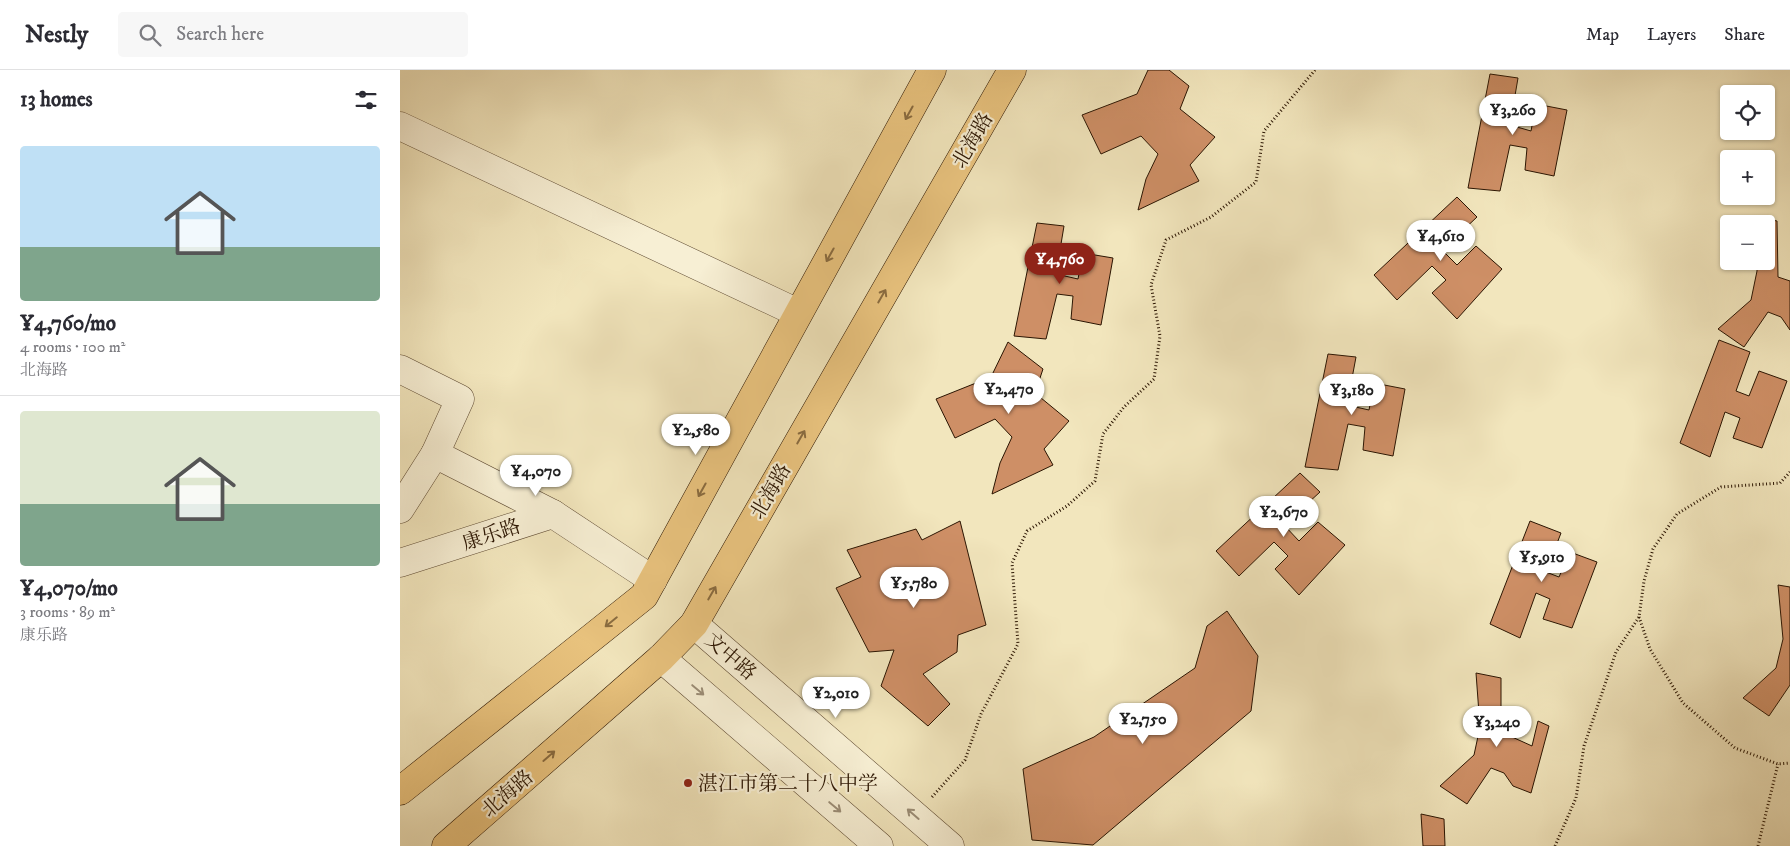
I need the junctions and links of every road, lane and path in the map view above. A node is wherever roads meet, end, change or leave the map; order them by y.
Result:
1 (932, 70) edge
2 (1012, 70) edge
3 (1316, 70) edge
4 (400, 126) edge
5 (798, 313) junction
6 (400, 369) edge
7 (434, 454) junction
8 (1790, 472) edge
9 (405, 492) edge
10 (553, 514) junction
11 (400, 563) edge
12 (653, 580) junction
13 (1639, 617) junction
14 (694, 624) junction
15 (660, 658) junction
16 (1790, 763) edge
17 (1778, 764) junction
18 (400, 791) edge
19 (916, 817) junction
20 (446, 846) edge
21 (878, 846) edge
22 (950, 846) edge
23 (1556, 846) edge
24 (1758, 846) edge

1 -> 5 main road
14 -> 2 main road, 北海路
3 - 19 path
4 - 5 street
5 -> 12 main road
6 - 7 street
7 - 9 street
7 - 10 street
8 - 13 path
10 - 11 street, 康乐路
10 - 12 street
12 -> 18 main road
13 - 17 path
13 - 23 path
14 - 15 main road, 北海路
19 -> 14 street, 文中路
20 -> 15 main road, 北海路
15 -> 21 street
16 - 17 path
17 - 24 path
19 - 22 street, 文中路

